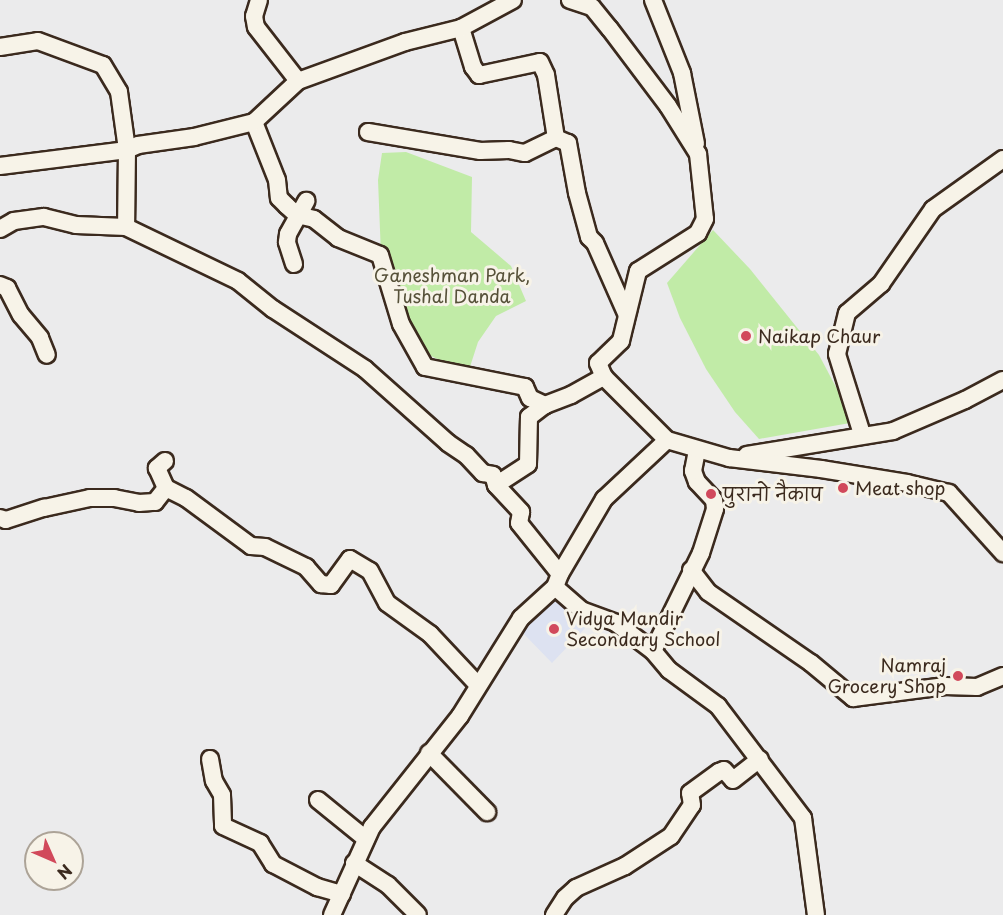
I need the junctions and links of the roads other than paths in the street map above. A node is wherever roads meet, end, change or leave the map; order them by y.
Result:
1 (259, 0) edge
2 (513, 0) edge
3 (570, 0) edge
4 (653, 0) edge
5 (461, 28) junction
6 (0, 47) edge
7 (298, 81) junction
8 (254, 122) junction
9 (368, 132) dead end
10 (556, 138) junction
11 (127, 150) junction
12 (698, 154) junction
13 (1003, 159) edge
14 (0, 166) edge
15 (302, 208) junction
16 (126, 227) junction
17 (0, 229) edge
18 (294, 264) dead end
19 (0, 285) edge
20 (626, 313) junction
21 (47, 356) dead end
22 (604, 377) junction
23 (1003, 380) edge
24 (545, 405) junction
25 (862, 434) junction
26 (667, 440) junction
27 (697, 450) junction
28 (729, 458) junction
29 (165, 461) dead end
30 (496, 485) junction
31 (166, 488) junction
32 (0, 518) edge
33 (1003, 553) edge
34 (692, 570) junction
35 (557, 580) junction
36 (653, 651) junction
37 (1003, 676) edge
38 (477, 684) junction
39 (429, 753) junction
40 (210, 759) dead end
41 (760, 759) junction
42 (318, 800) dead end
43 (487, 812) dead end
44 (366, 839) junction
45 (354, 863) junction
46 (342, 894) junction
47 (332, 915) edge
48 (418, 915) edge
49 (554, 915) edge
50 (816, 915) edge

1 - 7 street
2 - 5 street
3 - 12 street
4 - 12 street
5 - 7 street
5 - 10 street
6 - 11 street
7 - 8 street
8 - 11 street
8 - 15 street
9 - 10 street
10 - 20 street
11 - 14 street
11 - 16 street
12 - 20 street
13 - 25 street
15 - 18 street
15 - 24 street
16 - 17 street
16 - 30 street
19 - 21 street
20 - 22 street
22 - 24 street
22 - 26 street
23 - 25 street
24 - 30 street
25 - 28 street
26 - 27 street
26 - 35 street
27 - 28 street
27 - 34 street
28 - 33 street
29 - 31 street
30 - 35 street
31 - 32 street
31 - 38 street
34 - 36 street
34 - 37 street
35 - 36 street
35 - 38 street
36 - 41 street
38 - 39 street
39 - 43 street
39 - 44 street
40 - 46 street
41 - 49 street
41 - 50 street
42 - 44 street
44 - 45 street
45 - 46 street
45 - 48 street
46 - 47 street

